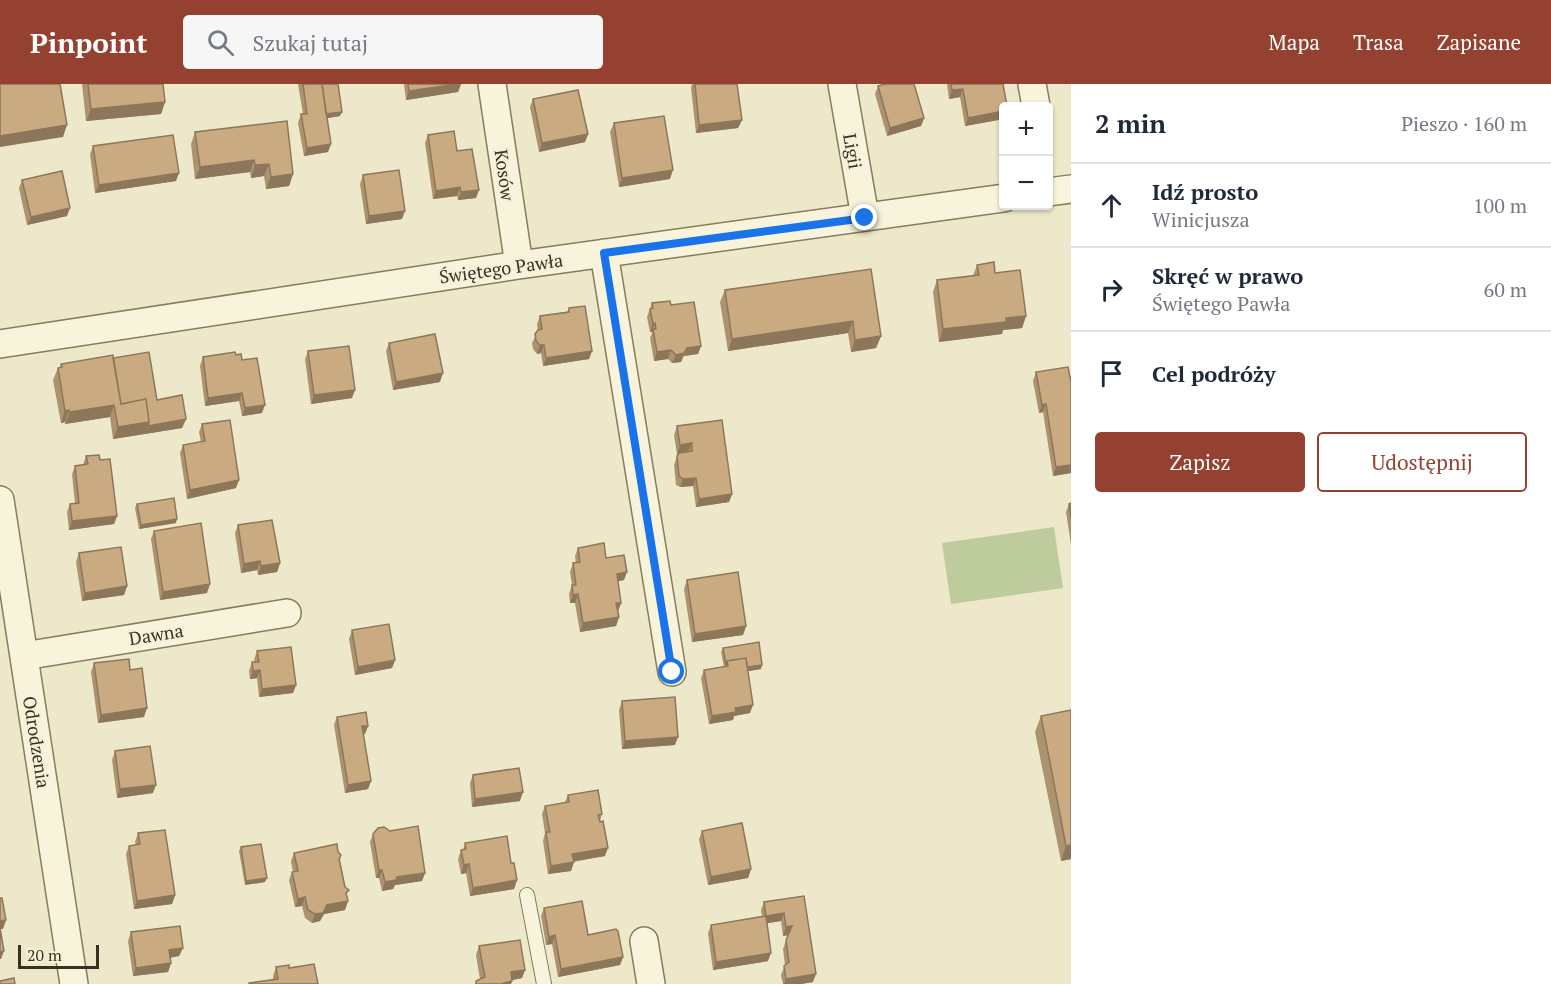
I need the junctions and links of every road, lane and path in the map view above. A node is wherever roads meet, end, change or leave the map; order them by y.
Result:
1 (492, 84) edge
2 (842, 84) edge
3 (1032, 84) edge
4 (1035, 102) edge
5 (1071, 189) edge
6 (1053, 191) edge
7 (999, 199) edge
8 (865, 218) junction
9 (604, 253) junction
10 (519, 265) junction
11 (0, 344) edge
12 (0, 500) edge
13 (287, 613) dead end
14 (24, 656) junction
15 (672, 672) dead end
16 (527, 895) dead end
17 (644, 941) dead end
18 (75, 984) edge
19 (544, 984) edge
20 (651, 984) edge

1 - 10 street, Kosów
2 - 8 street, Ligii
3 - 4 street
5 - 6 street
7 - 8 street, Świętego Pawła
8 - 9 street, Świętego Pawła
9 - 10 street, Świętego Pawła
9 - 15 street
10 - 11 street, Świętego Pawła
12 - 14 street, Odrodzenia
13 - 14 street, Dawna
14 - 18 street, Odrodzenia
16 - 19 lane
17 - 20 street

